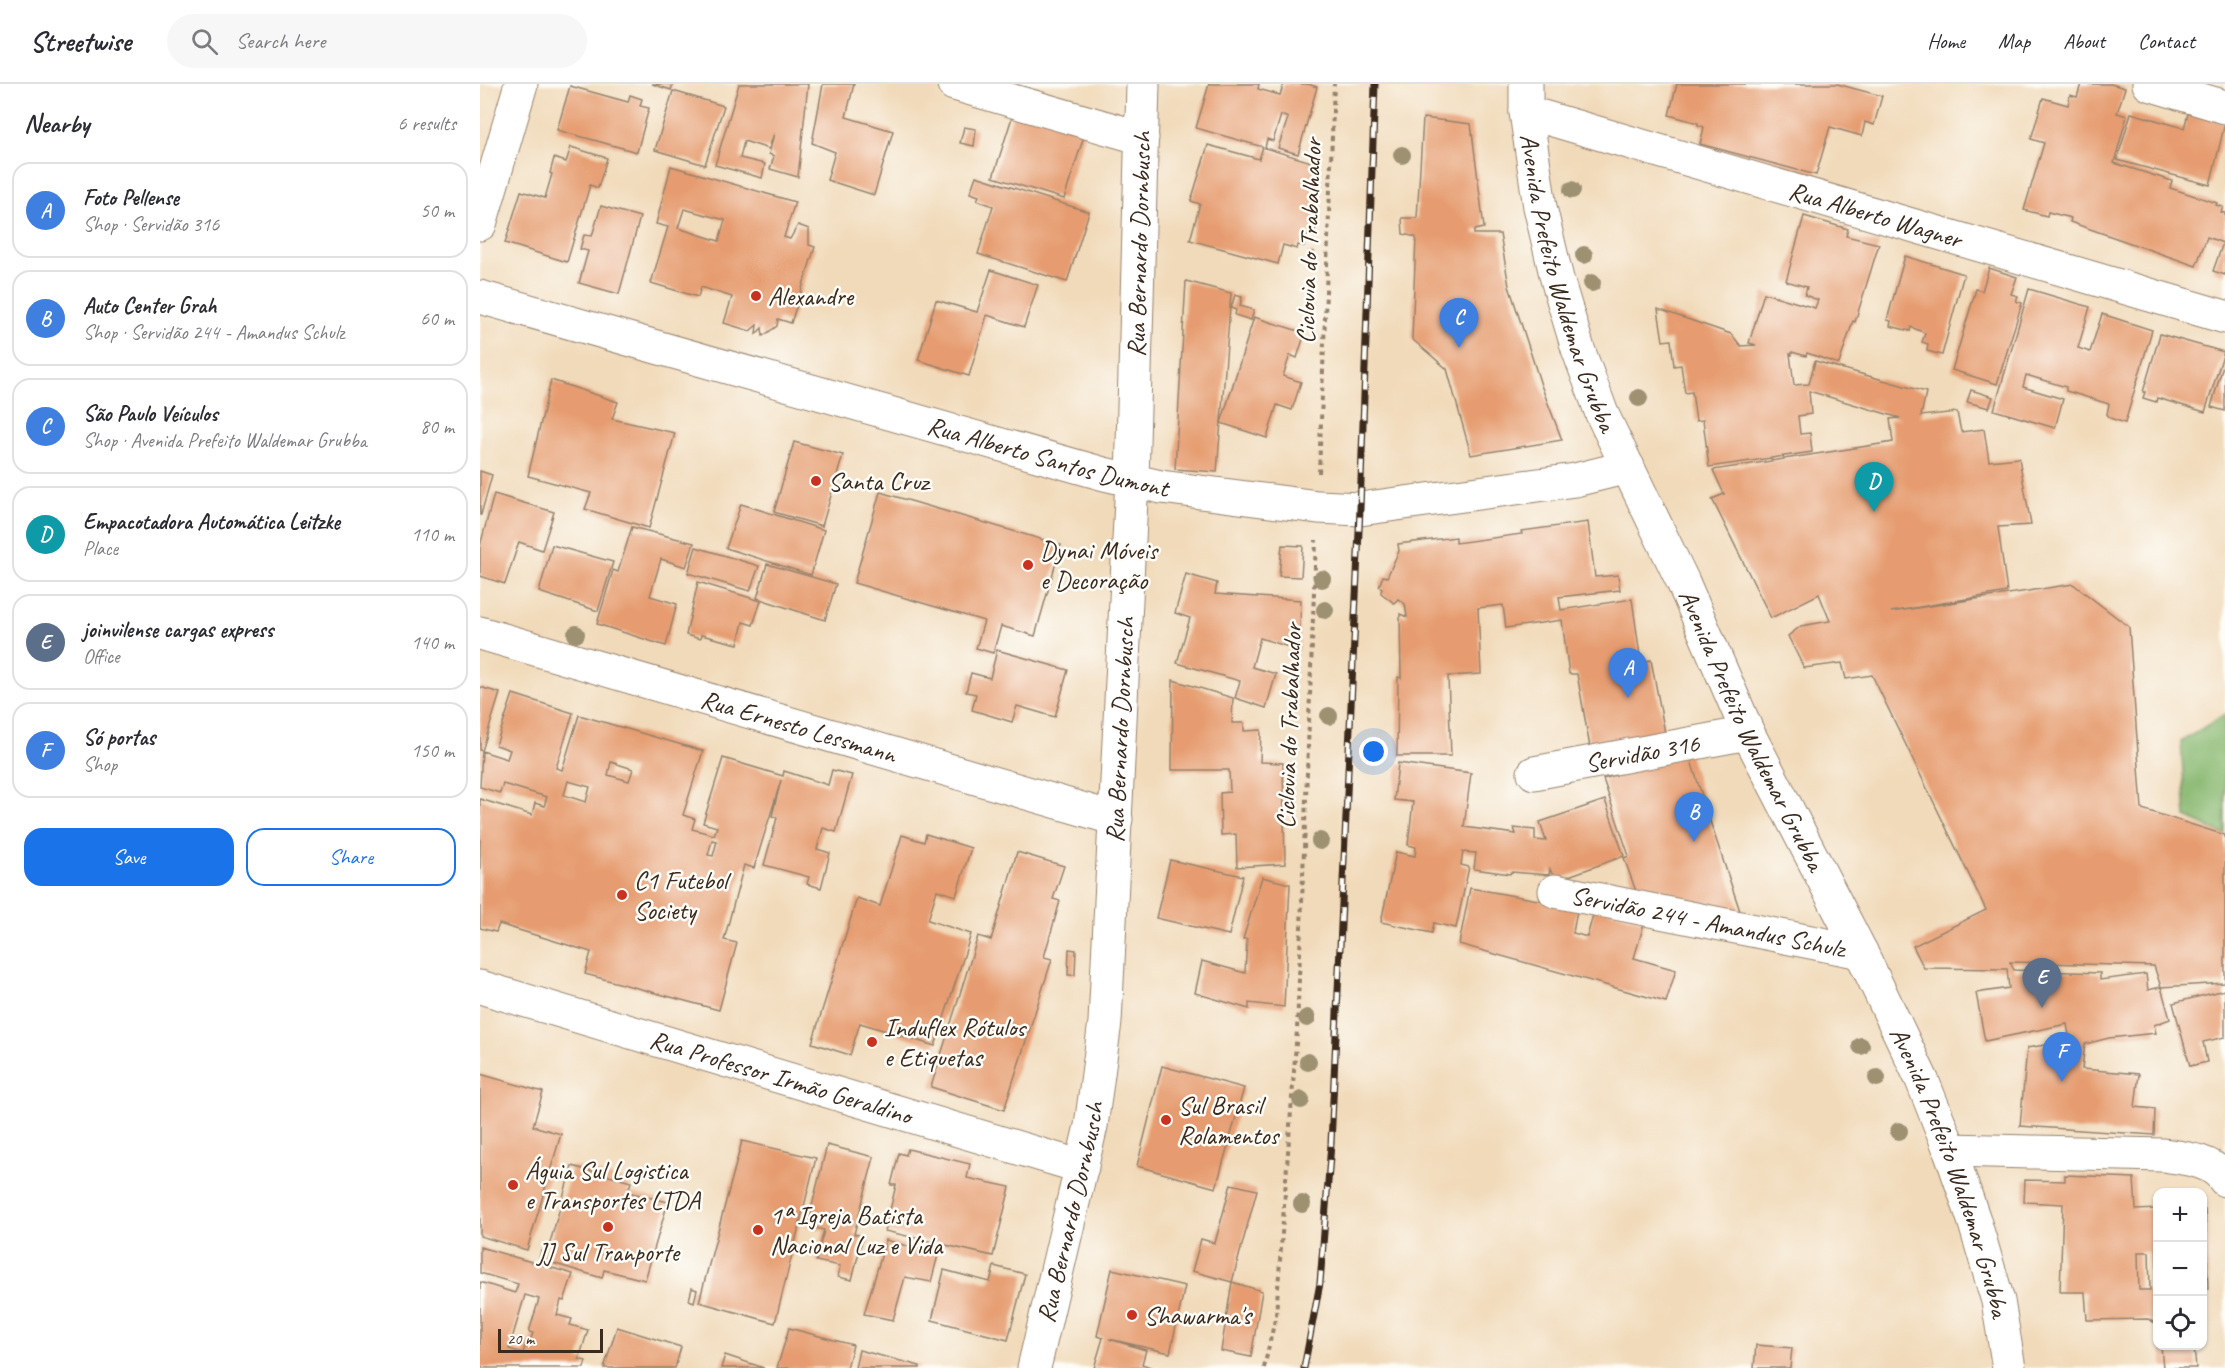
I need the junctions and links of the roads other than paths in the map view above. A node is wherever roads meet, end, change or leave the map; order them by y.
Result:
1 (521, 84) edge
2 (954, 84) edge
3 (1143, 84) edge
4 (2149, 84) edge
5 (1526, 98) edge
6 (2225, 107) edge
7 (1142, 138) junction
8 (480, 224) edge
9 (480, 297) edge
10 (2225, 317) edge
11 (1628, 467) junction
12 (1132, 480) junction
13 (480, 633) edge
14 (1748, 733) junction
15 (1534, 773) dead end
16 (1116, 819) junction
17 (1556, 891) dead end
18 (1861, 952) junction
19 (480, 987) edge
20 (1950, 1150) junction
21 (1082, 1167) junction
22 (2225, 1180) edge
23 (1034, 1368) edge
24 (2009, 1368) edge

1 - 8 main road
2 - 7 main road
3 - 7 main road, Rua Bernardo Dornbusch
4 - 6 main road
5 - 10 main road, Rua Alberto Wagner
5 - 11 main road, Avenida Prefeito Waldemar Grubba
7 - 12 main road, Rua Bernardo Dornbusch
9 - 12 main road, Rua Alberto Santos Dumont
11 - 12 main road, Rua Alberto Santos Dumont
11 - 14 main road, Avenida Prefeito Waldemar Grubba
12 - 16 main road, Rua Bernardo Dornbusch
13 - 16 main road, Rua Ernesto Lessmann
14 - 15 main road, Servidão 316
14 - 18 main road, Avenida Prefeito Waldemar Grubba
16 - 21 main road, Rua Bernardo Dornbusch
17 - 18 main road, Servidão 244 - Amandus Schulz
18 - 20 main road, Avenida Prefeito Waldemar Grubba
19 - 21 main road, Rua Professor Irmão Geraldino
20 - 22 main road
20 - 24 main road, Avenida Prefeito Waldemar Grubba
21 - 23 main road, Rua Bernardo Dornbusch

